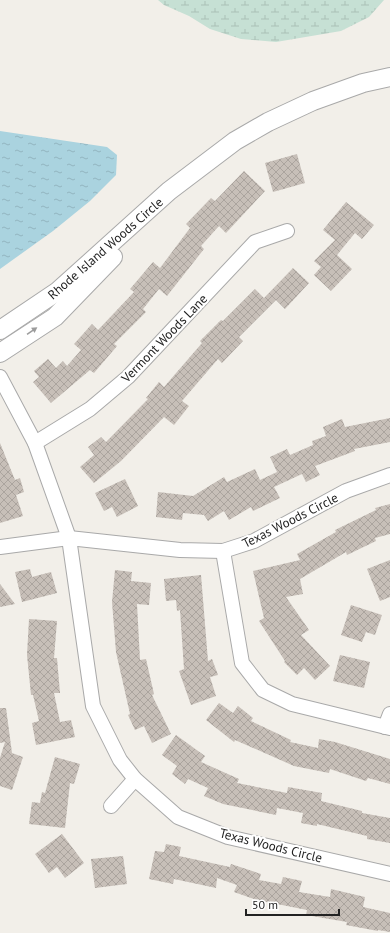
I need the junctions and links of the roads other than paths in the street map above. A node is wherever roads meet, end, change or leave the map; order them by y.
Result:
1 (390, 77) edge
2 (170, 191) junction
3 (287, 231) dead end
4 (0, 330) edge
5 (0, 353) edge
6 (0, 377) edge
7 (35, 443) junction
8 (390, 475) edge
9 (68, 538) junction
10 (0, 547) edge
11 (223, 551) junction
12 (388, 723) edge
13 (134, 779) junction
14 (111, 806) dead end
15 (390, 874) edge

1 - 2 street, Rhode Island Woods Circle
2 - 4 street, Rhode Island Woods Circle
5 -> 2 street, Rhode Island Woods Circle
3 - 7 street, Vermont Woods Lane
6 - 7 street, Texas Woods Circle
7 - 9 street, Texas Woods Circle
8 - 11 street, Texas Woods Circle
9 - 10 street
9 - 11 street, Texas Woods Circle
9 - 13 street, Texas Woods Circle
11 - 12 street
13 - 14 street
13 - 15 street, Texas Woods Circle

